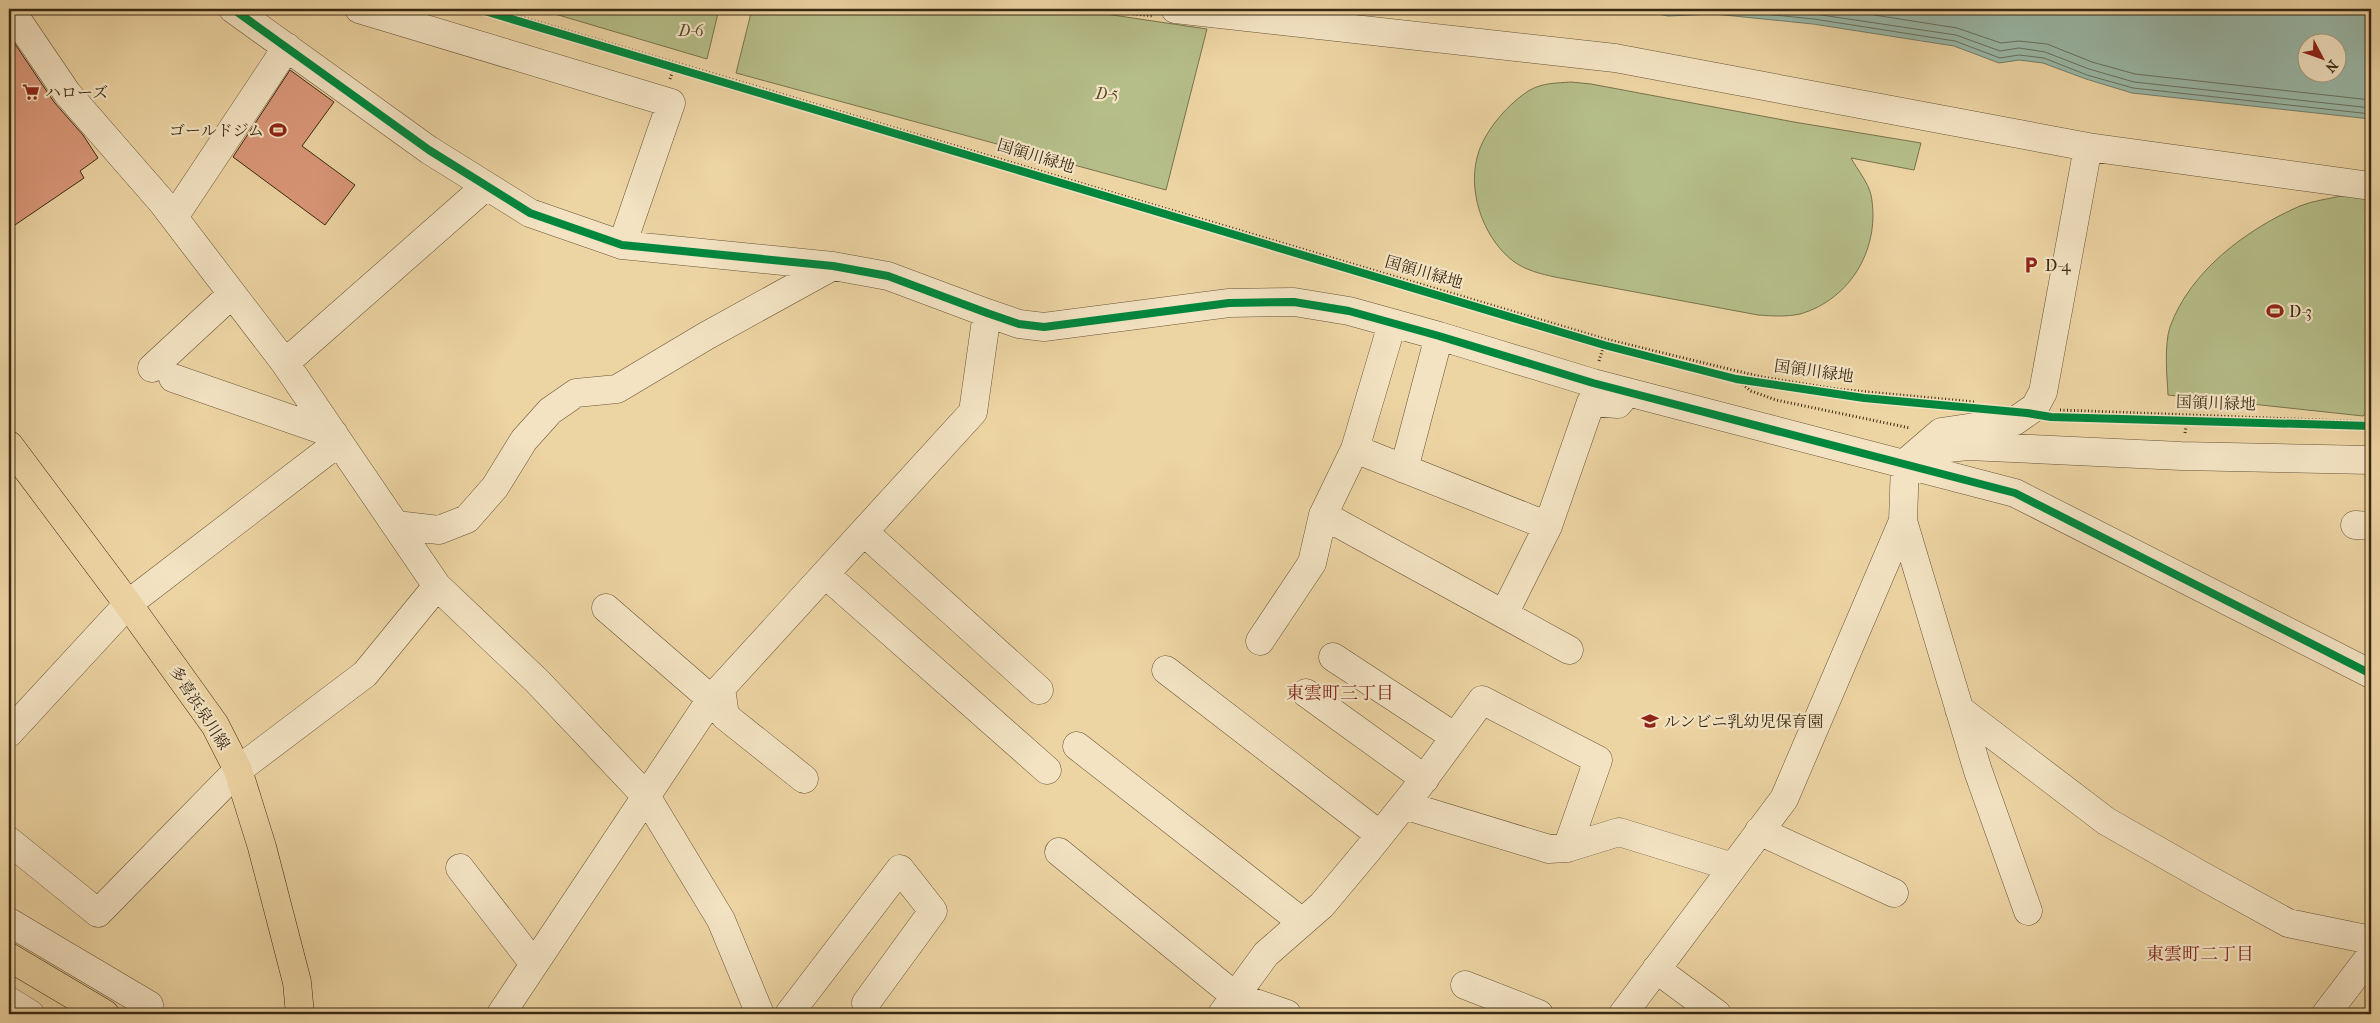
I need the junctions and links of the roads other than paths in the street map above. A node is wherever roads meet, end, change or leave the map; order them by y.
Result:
1 (10, 9) edge
2 (234, 9) edge
3 (359, 9) edge
4 (1175, 9) edge
5 (286, 47) junction
6 (2088, 147) junction
7 (486, 186) junction
8 (2371, 186) edge
9 (174, 217) junction
10 (622, 245) junction
11 (834, 266) junction
12 (232, 294) junction
13 (987, 313) junction
14 (1392, 324) junction
15 (1440, 336) junction
16 (285, 363) junction
17 (1627, 392) junction
18 (336, 438) junction
19 (1355, 449) junction
20 (11, 453) edge
21 (2371, 460) edge
22 (1905, 463) junction
23 (1404, 469) junction
24 (1323, 515) junction
25 (1902, 521) junction
26 (396, 526) junction
27 (1548, 526) junction
28 (864, 532) junction
29 (826, 575) junction
30 (436, 586) junction
31 (128, 604) junction
32 (606, 608) dead end
33 (1504, 614) junction
34 (1260, 641) dead end
35 (1569, 650) dead end
36 (1333, 657) dead end
37 (1166, 670) dead end
38 (2371, 674) edge
39 (1039, 690) dead end
40 (716, 693) junction
41 (1306, 693) dead end
42 (1960, 709) junction
43 (9, 732) edge
44 (1455, 737) junction
45 (1077, 746) dead end
46 (238, 770) junction
47 (1047, 770) dead end
48 (804, 779) dead end
49 (1425, 779) junction
50 (646, 796) junction
51 (1404, 805) junction
52 (1759, 831) junction
53 (1380, 835) junction
54 (9, 841) edge
55 (1567, 848) junction
56 (1059, 852) dead end
57 (1733, 867) junction
58 (460, 868) dead end
59 (1894, 893) dead end
60 (2028, 911) dead end
61 (9, 922) edge
62 (1302, 922) junction
63 (2371, 940) edge
64 (2371, 955) edge
65 (9, 957) edge
66 (534, 964) junction
67 (1656, 969) junction
68 (1466, 985) dead end
69 (9, 1001) edge
70 (866, 1002) dead end
71 (1228, 1005) edge
72 (30, 1014) edge
73 (105, 1014) edge
74 (145, 1014) edge
75 (300, 1014) edge
76 (501, 1014) edge
77 (760, 1014) edge
78 (789, 1014) edge
79 (1286, 1014) edge
80 (1539, 1014) edge
81 (1623, 1014) edge
82 (1717, 1014) edge
83 (2326, 1014) edge

1 - 9 street
2 - 5 street
3 - 10 street
4 - 6 street
5 - 7 street
5 - 9 street
6 - 8 street
6 - 22 street
7 - 10 street
7 - 16 street
9 - 12 street
10 - 11 street
11 - 13 street
11 - 26 street
12 - 16 street
12 - 18 street
13 - 14 street
13 - 28 street
14 - 15 street
14 - 19 street
15 - 17 street
15 - 23 street
16 - 18 street
17 - 22 street
17 - 27 street
18 - 26 street
18 - 31 street
19 - 23 street
19 - 24 street
20 - 31 main road, 多喜浜泉川線
21 - 22 street
22 - 25 street
22 - 38 street
23 - 27 street
24 - 33 street
24 - 34 street
25 - 42 street
25 - 52 street
26 - 30 street
27 - 33 street
28 - 29 street
28 - 39 street
29 - 40 street
29 - 47 street
30 - 46 street
30 - 50 street
31 - 43 street
31 - 46 main road, 多喜浜泉川線
32 - 40 street
33 - 35 street
36 - 44 street
37 - 53 street
40 - 48 street
40 - 50 street
41 - 49 street
42 - 60 street
42 - 63 street
44 - 49 street
44 - 55 street
45 - 62 street
46 - 54 street
46 - 75 main road, 多喜浜泉川線
49 - 51 street
50 - 66 street
50 - 77 street
51 - 53 street
51 - 55 street
52 - 57 street
52 - 59 street
53 - 62 street
55 - 57 street
56 - 71 street
57 - 67 street
58 - 66 street
61 - 74 street
62 - 71 street
64 - 83 street
65 - 73 main road
66 - 76 street
67 - 81 street
67 - 82 street
68 - 80 street
69 - 72 street
70 - 78 street
71 - 79 street

